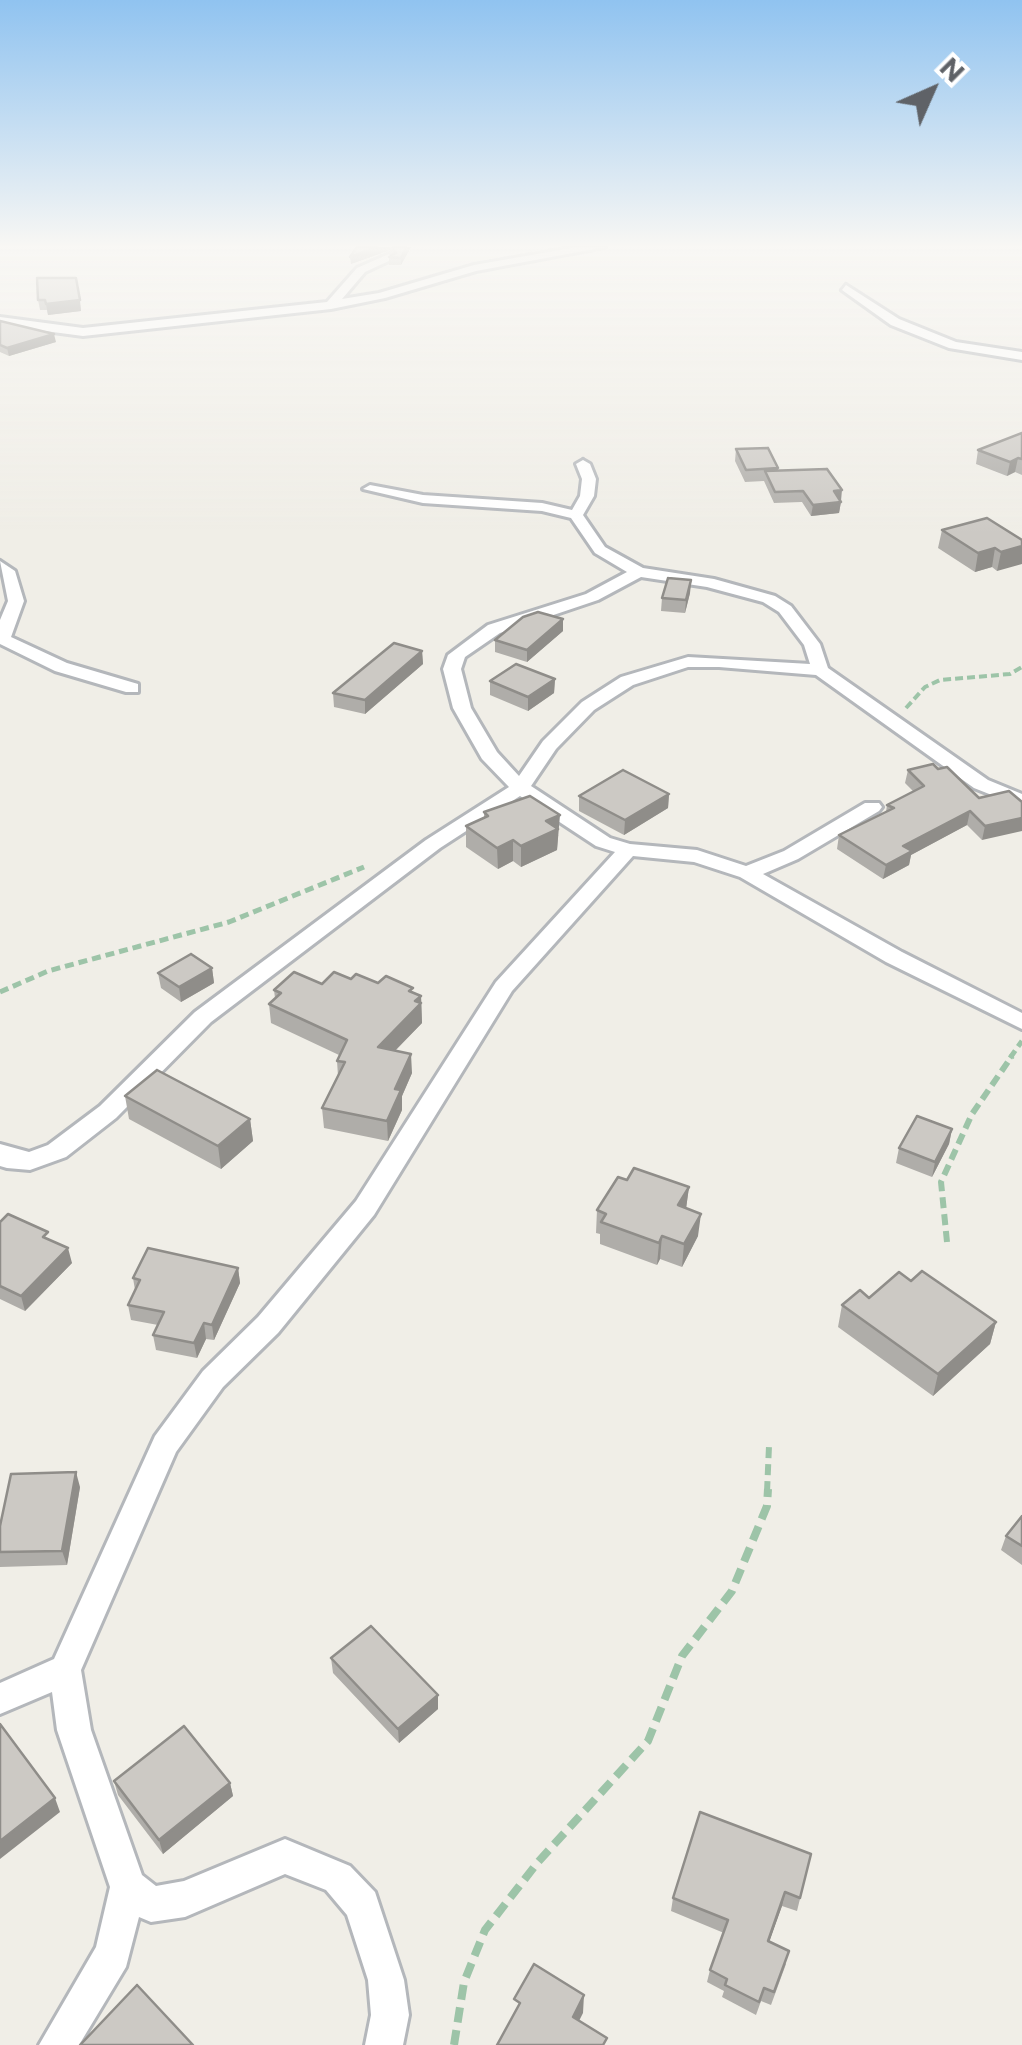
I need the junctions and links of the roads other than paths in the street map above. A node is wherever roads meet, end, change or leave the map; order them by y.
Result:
1 (947, 342) edge
2 (1022, 356) edge
3 (583, 464) dead end
4 (370, 489) dead end
5 (576, 514) junction
6 (0, 566) edge
7 (639, 572) junction
8 (820, 670) junction
9 (132, 688) dead end
10 (520, 788) junction
11 (1022, 802) edge
12 (872, 808) dead end
13 (628, 850) junction
14 (747, 874) junction
15 (1022, 1022) edge
16 (0, 1152) edge
17 (65, 1670) junction
18 (0, 1700) edge
19 (128, 1887) junction
20 (58, 2045) edge
21 (384, 2045) edge

1 - 2 street
3 - 5 street
4 - 5 street
5 - 7 street
6 - 9 street
7 - 8 street
7 - 10 street
8 - 10 street
8 - 11 street
10 - 13 street
10 - 16 street
12 - 14 street
13 - 14 street
13 - 17 street
14 - 15 street
17 - 18 street
17 - 19 street
19 - 20 street
19 - 21 street

